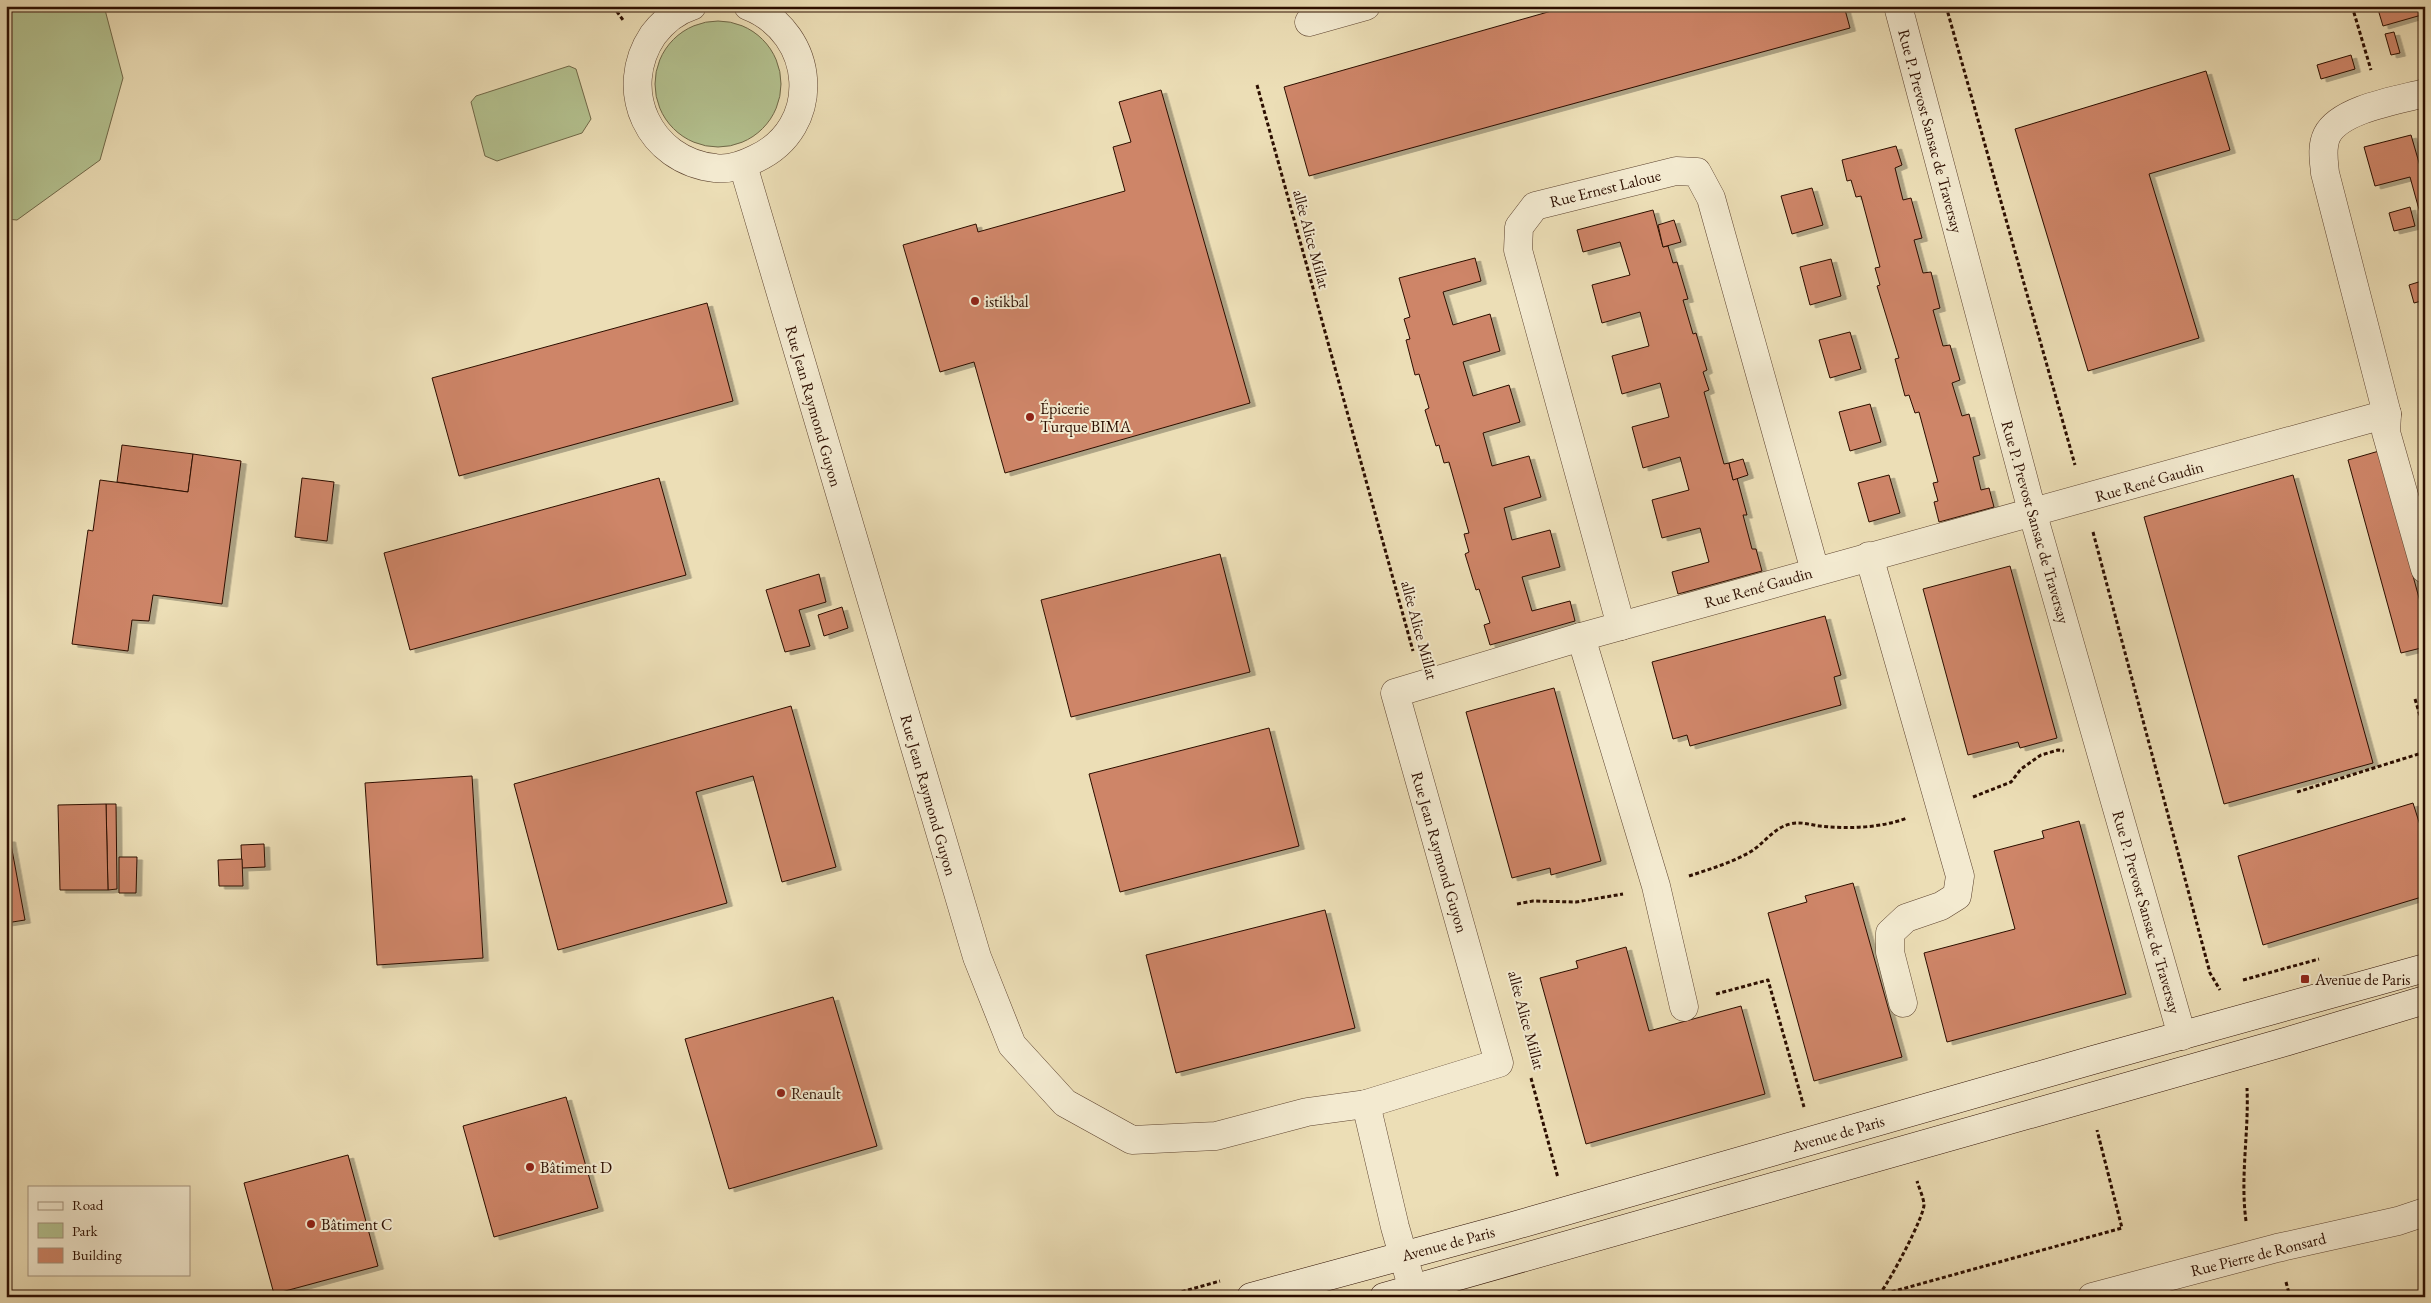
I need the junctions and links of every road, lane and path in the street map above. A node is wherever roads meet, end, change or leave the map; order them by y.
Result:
1 (692, 6) edge
2 (748, 6) edge
3 (1366, 6) edge
4 (1898, 6) edge
5 (2352, 6) edge
6 (1309, 22) dead end
7 (1257, 85) dead end
8 (2425, 93) edge
9 (2382, 104) junction
10 (743, 165) junction
11 (2387, 414) junction
12 (2032, 511) junction
13 (1869, 556) junction
14 (2425, 569) edge
15 (1814, 571) junction
16 (1621, 626) junction
17 (1581, 637) junction
18 (1422, 685) junction
19 (2415, 699) dead end
20 (2425, 732) edge
21 (2425, 752) edge
22 (2104, 758) junction
23 (2297, 792) dead end
24 (1940, 806) junction
25 (1656, 886) junction
26 (1517, 904) dead end
27 (2425, 968) edge
28 (2425, 1000) edge
29 (1903, 1003) dead end
30 (1684, 1006) joint
31 (2182, 1036) junction
32 (1530, 1076) dead end
33 (2246, 1083) dead end
34 (1366, 1104) junction
35 (1805, 1112) dead end
36 (2096, 1127) dead end
37 (1559, 1181) dead end
38 (1920, 1192) dead end
39 (2425, 1212) edge
40 (1404, 1255) junction
41 (2250, 1255) junction
42 (1414, 1293) edge
43 (1878, 1296) edge
44 (1251, 1297) edge
45 (1384, 1297) edge
46 (1873, 1297) edge
47 (2092, 1297) edge

1 - 10 street
2 - 10 street
3 - 6 street
4 - 12 street, Rue P. Prevost Sansac de Traversay
5 - 9 path
7 - 18 path, allėe Alice Millat
8 - 9 street
9 - 11 street
10 - 34 street, Rue Jean Raymond Guyon
11 - 12 street, Rue René Gaudin
11 - 14 street
12 - 13 street, Rue René Gaudin
12 - 22 street, Rue P. Prevost Sansac de Traversay
13 - 15 street, Rue René Gaudin
13 - 24 street
15 - 16 street, Rue René Gaudin
15 - 16 street, Rue Ernest Laloue
16 - 17 street, Rue René Gaudin
17 - 18 street, Rue Jean Raymond Guyon
17 - 25 street
18 - 34 street, Rue Jean Raymond Guyon
19 - 20 path
21 - 23 path
22 - 24 path
22 - 31 street, Rue P. Prevost Sansac de Traversay
24 - 25 path
24 - 29 street
25 - 26 path
25 - 30 street
27 - 31 street, Avenue de Paris
28 - 42 street
30 - 35 path
31 - 40 street, Avenue de Paris
32 - 37 path, allėe Alice Millat
33 - 41 path
34 - 40 street
36 - 43 path
38 - 43 path
39 - 41 street, Rue Pierre de Ronsard
40 - 42 street
40 - 44 street, Avenue de Paris
41 - 47 street, Rue Pierre de Ronsard
42 - 45 street
43 - 46 path

